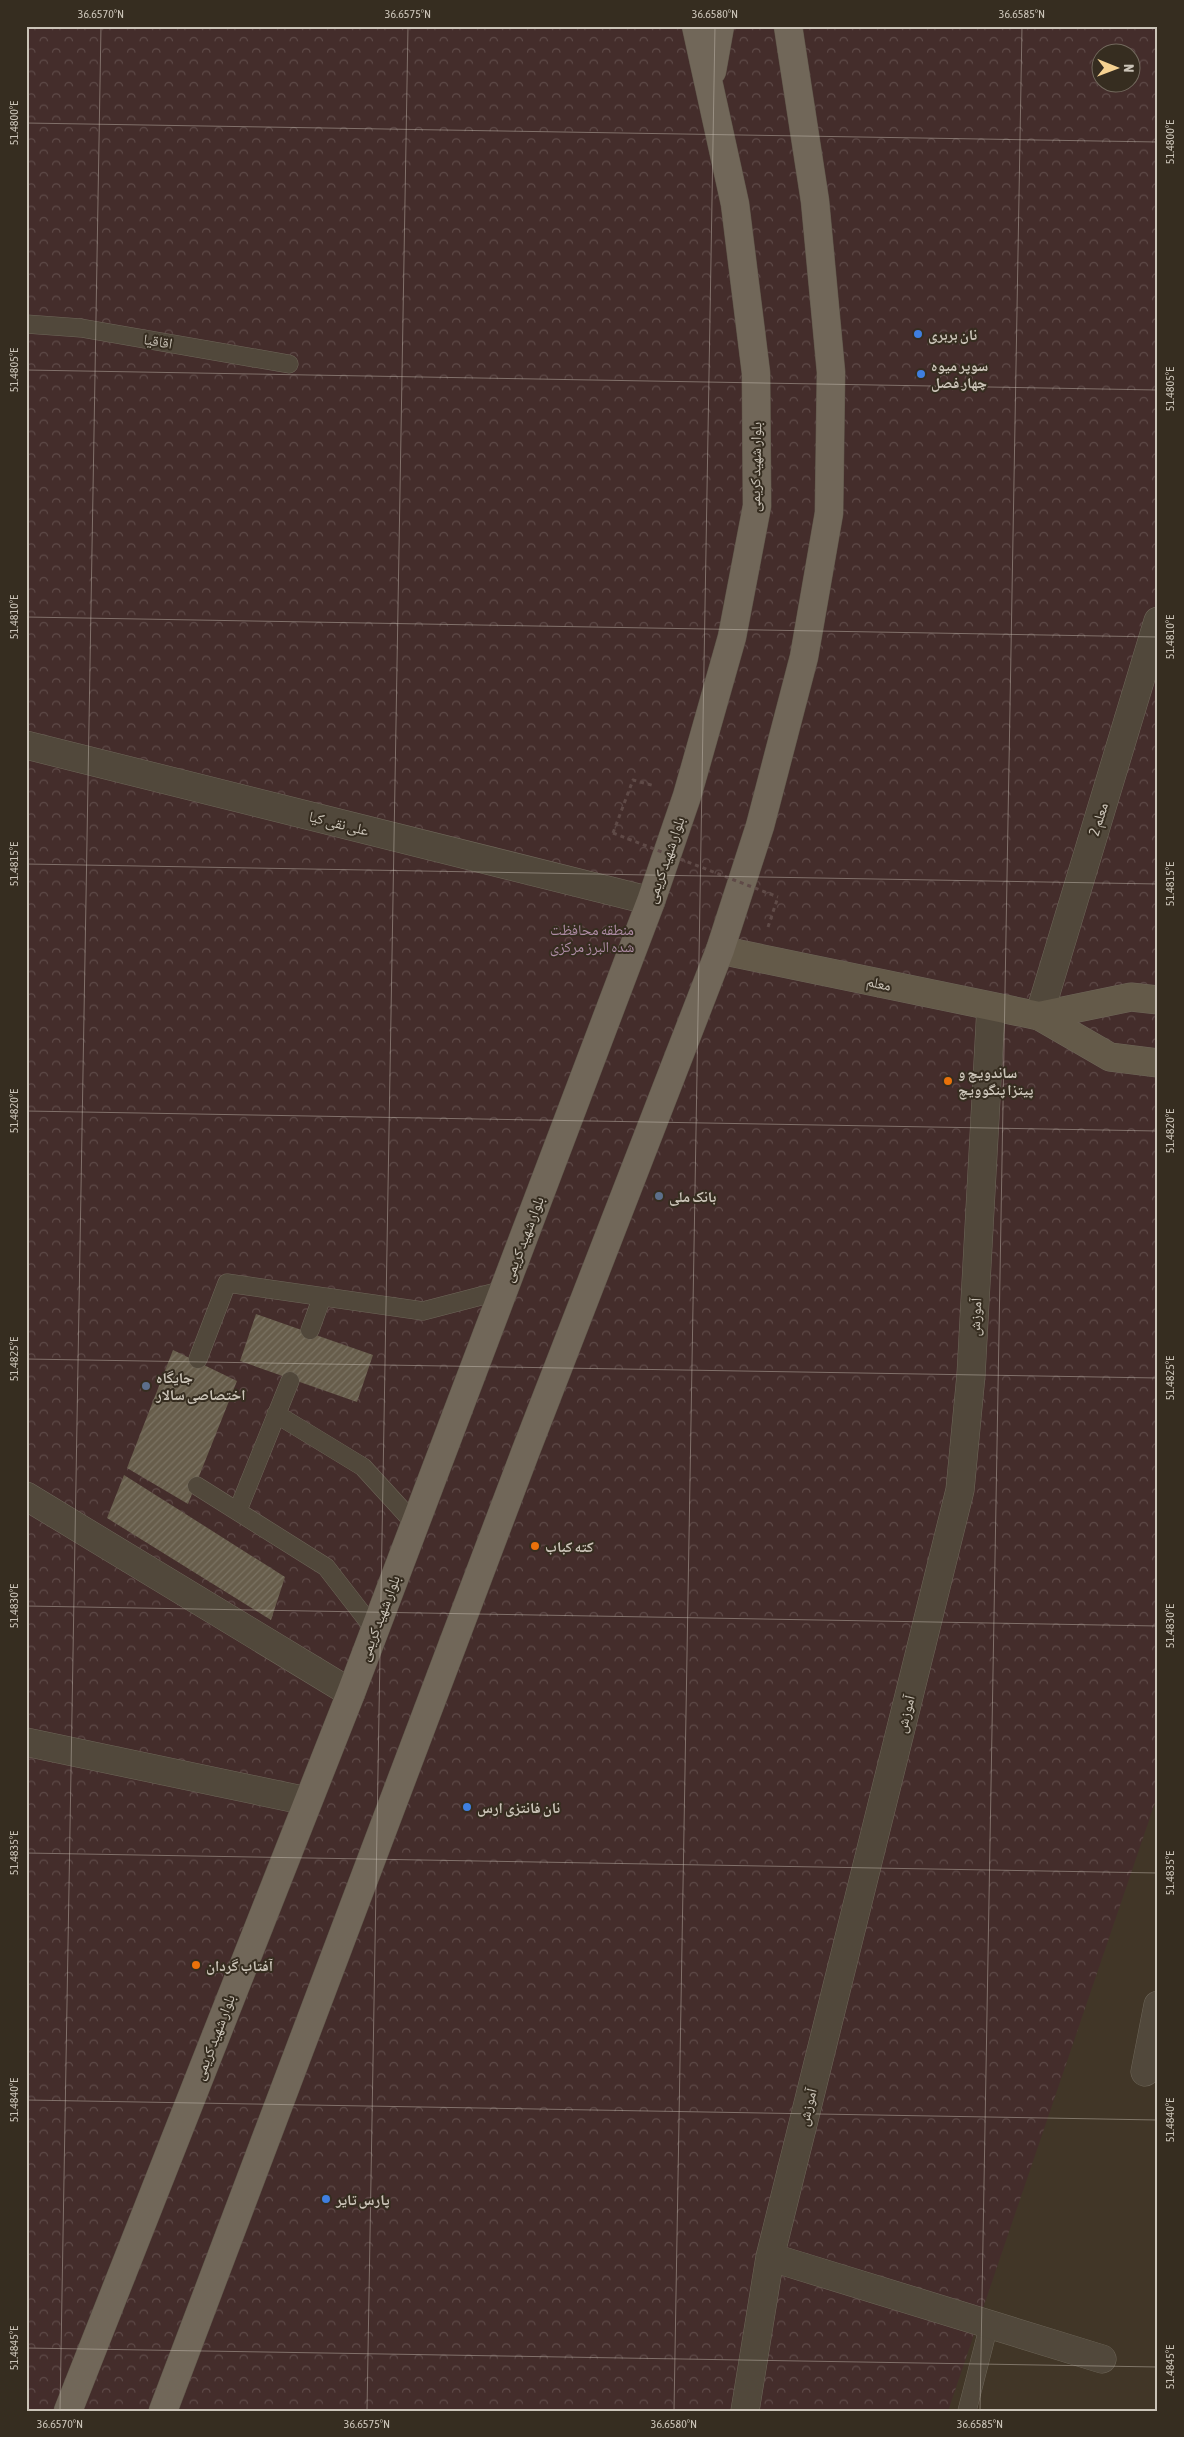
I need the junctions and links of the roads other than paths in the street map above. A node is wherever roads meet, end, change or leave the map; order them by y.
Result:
1 (696, 26) edge
2 (720, 26) edge
3 (788, 26) edge
4 (710, 82) junction
5 (26, 324) edge
6 (290, 364) dead end
7 (1158, 621) edge
8 (26, 745) edge
9 (651, 901) junction
10 (720, 950) junction
11 (1158, 1000) edge
12 (991, 1007) junction
13 (1039, 1016) junction
14 (1158, 1063) edge
15 (504, 1290) junction
16 (322, 1297) junction
17 (310, 1330) dead end
18 (198, 1359) dead end
19 (290, 1381) dead end
20 (276, 1414) junction
21 (198, 1486) dead end
22 (26, 1496) edge
23 (238, 1510) junction
24 (415, 1524) junction
25 (374, 1629) junction
26 (351, 1693) junction
27 (26, 1742) edge
28 (307, 1801) junction
29 (1158, 2005) edge
30 (1145, 2072) dead end
31 (770, 2257) junction
32 (989, 2325) junction
33 (1102, 2359) dead end
34 (172, 2386) junction
35 (68, 2411) edge
36 (154, 2411) edge
37 (163, 2411) edge
38 (745, 2411) edge
39 (967, 2411) edge

1 - 4 main road, بلوار شهید کریمی
2 - 4 main road
3 - 10 main road
4 - 9 main road, بلوار شهید کریمی
5 - 6 lane, اقاقیا
7 - 13 street, معلم 2
8 - 9 street, علی نقی کیا
9 - 15 main road, بلوار شهید کریمی
10 - 12 street, معلم
10 - 34 main road
11 - 13 street, معلم
12 - 13 street, معلم
12 - 31 street, آموزش
13 - 14 street, معلم
15 - 16 lane
15 - 24 main road, بلوار شهید کریمی
16 - 17 lane
16 - 18 lane
19 - 20 lane
20 - 23 lane
20 - 24 lane
21 - 23 lane
22 - 26 street
23 - 25 lane
24 - 25 main road, بلوار شهید کریمی
25 - 26 main road, بلوار شهید کریمی
26 - 28 main road, بلوار شهید کریمی
27 - 28 street
28 - 35 main road, بلوار شهید کریمی
29 - 30 street
31 - 32 street
31 - 38 street, آموزش
32 - 33 street
32 - 39 lane
34 - 36 main road
34 - 37 main road

